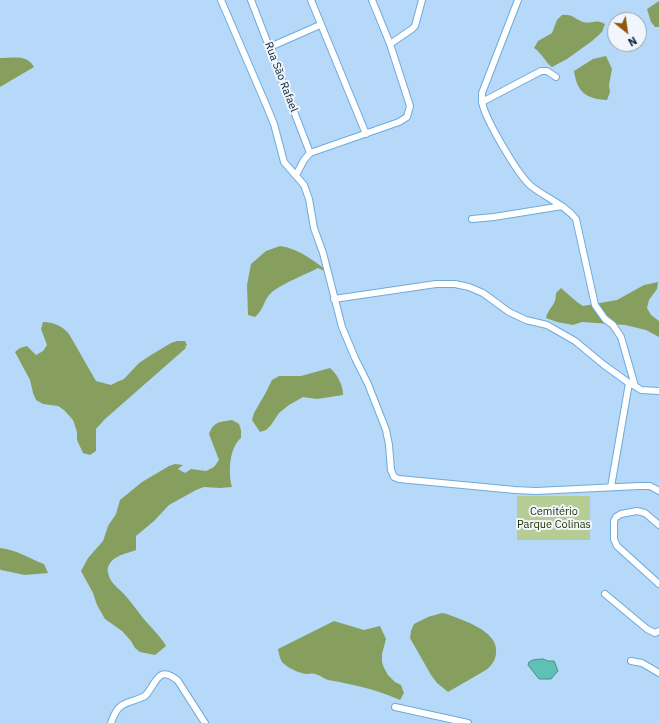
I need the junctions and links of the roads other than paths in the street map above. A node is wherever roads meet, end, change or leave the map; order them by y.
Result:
1 (221, 0) edge
2 (251, 0) edge
3 (311, 0) edge
4 (372, 0) edge
5 (422, 0) edge
6 (518, 0) edge
7 (320, 25) junction
8 (390, 44) junction
9 (270, 47) junction
10 (556, 77) dead end
11 (482, 102) junction
12 (366, 134) junction
13 (310, 153) junction
14 (296, 175) junction
15 (562, 206) junction
16 (472, 219) dead end
17 (334, 299) junction
18 (632, 385) junction
19 (659, 391) edge
20 (611, 487) junction
21 (659, 491) edge
22 (659, 525) edge
23 (659, 584) edge
24 (605, 594) dead end
25 (659, 631) edge
26 (631, 661) dead end
27 (659, 673) edge
28 (395, 707) dead end
29 (111, 723) edge
30 (205, 723) edge
31 (468, 723) edge

1 - 14 street
2 - 9 street, Rua São Rafael
3 - 7 street
4 - 8 street
5 - 8 street
6 - 11 street
7 - 9 street
7 - 12 street
8 - 12 street
9 - 13 street, Rua São Rafael
10 - 11 street
11 - 15 street
12 - 13 street
13 - 14 street
14 - 17 street
15 - 16 street
15 - 18 street
17 - 18 street
17 - 20 street
18 - 19 street
18 - 20 street
20 - 21 street
22 - 23 street
24 - 25 street
26 - 27 street
28 - 31 street
29 - 30 street

